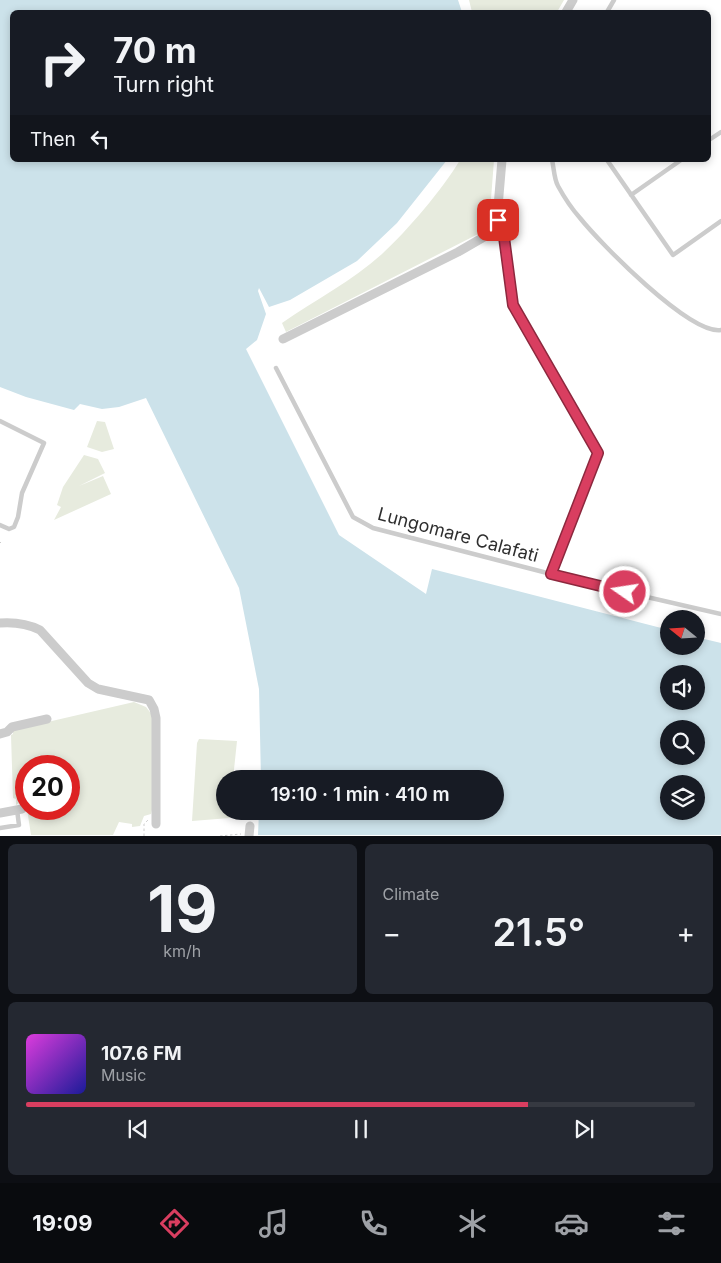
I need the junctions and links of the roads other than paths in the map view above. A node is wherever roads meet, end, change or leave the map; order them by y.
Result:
1 (502, 162) edge
2 (552, 162) edge
3 (608, 162) edge
4 (678, 162) edge
5 (631, 195) junction
6 (721, 221) edge
7 (496, 230) junction
8 (721, 330) edge
9 (283, 339) dead end
10 (276, 368) dead end
11 (0, 421) edge
12 (0, 526) edge
13 (551, 574) junction
14 (721, 614) edge
15 (0, 623) edge
16 (47, 719) dead end
17 (0, 734) edge
18 (15, 811) edge
19 (0, 813) edge
20 (19, 820) edge
21 (156, 824) dead end
22 (0, 828) edge

1 - 7 street
2 - 8 lane
3 - 5 lane
4 - 5 lane
5 - 6 lane
7 - 9 street
7 - 13 lane
10 - 13 lane, Lungomare Calafati
11 - 12 lane
13 - 14 lane, Lungomare Calafati
15 - 21 street
16 - 17 street
18 - 19 street
20 - 22 lane

